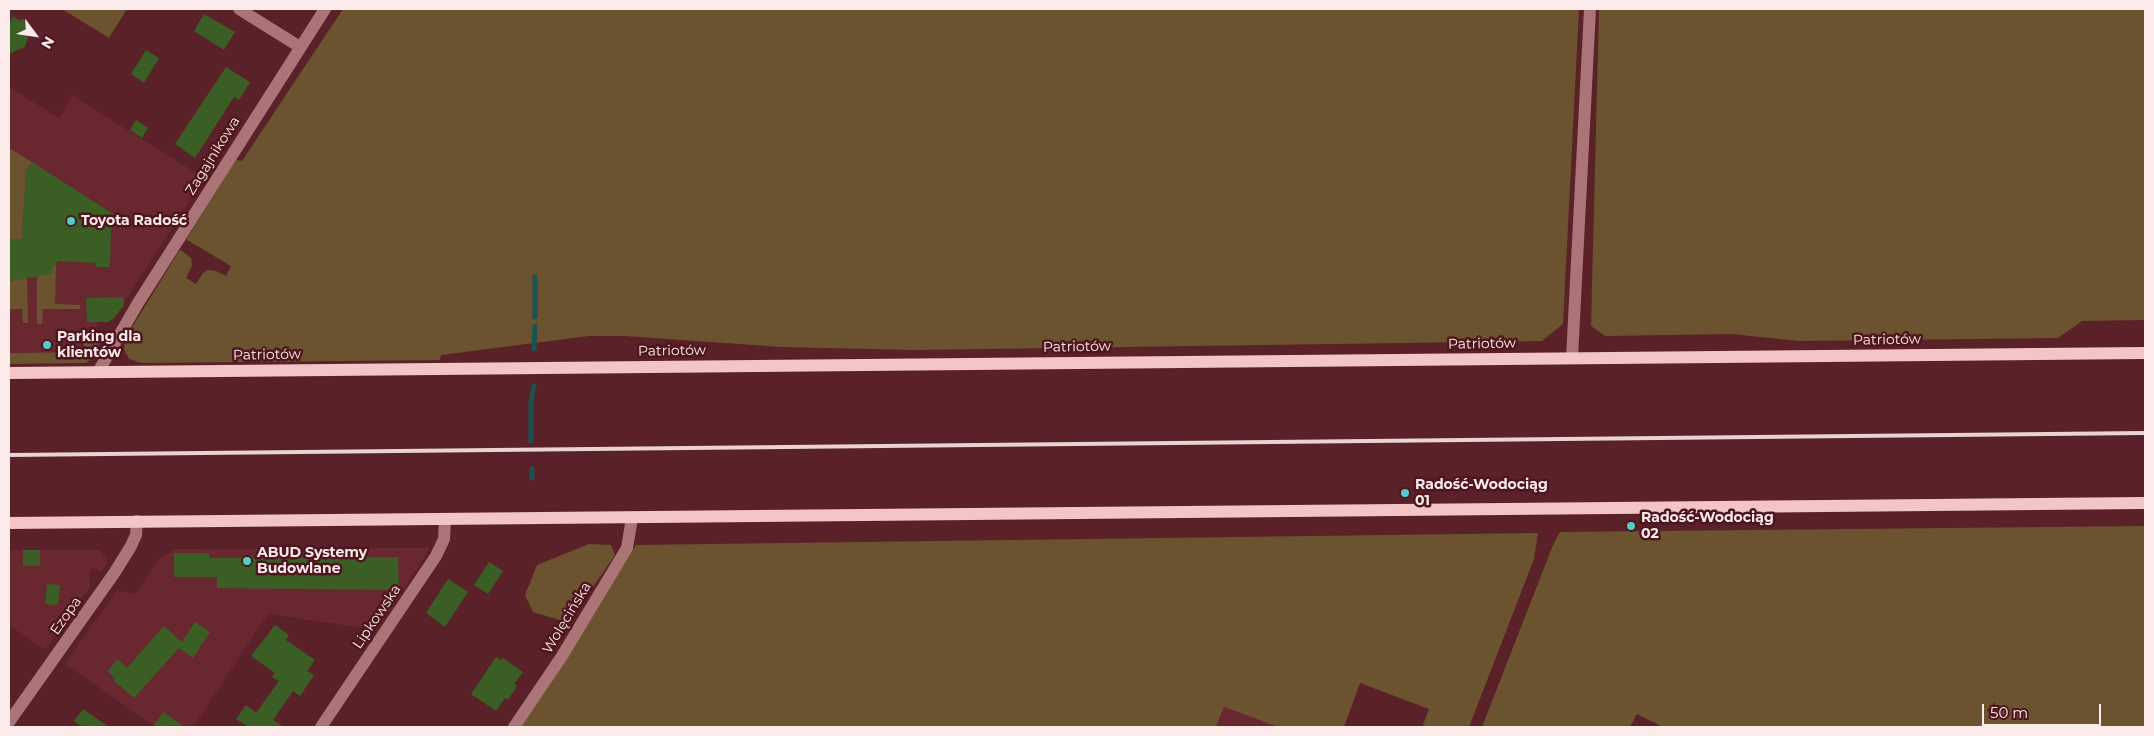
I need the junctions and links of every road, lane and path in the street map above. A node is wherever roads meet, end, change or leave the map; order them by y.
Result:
1 (239, 9) edge
2 (325, 9) edge
3 (1590, 9) edge
4 (300, 47) junction
5 (2145, 353) edge
6 (1572, 358) junction
7 (98, 372) junction
8 (9, 373) edge
9 (2145, 503) edge
10 (632, 518) junction
11 (445, 519) junction
12 (137, 521) junction
13 (9, 523) edge
14 (9, 722) edge
15 (321, 727) edge
16 (514, 727) edge

1 - 4 street
2 - 4 street, Zagajnikowa
3 - 6 street
4 - 7 street, Zagajnikowa
5 - 6 main road, Patriotów
6 - 7 main road, Patriotów
7 - 8 main road, Patriotów
9 - 10 main road
10 - 11 main road
10 - 16 street, Wolęcińska
11 - 12 main road
11 - 15 street, Lipkowska
12 - 13 main road
12 - 14 street, Ezopa

